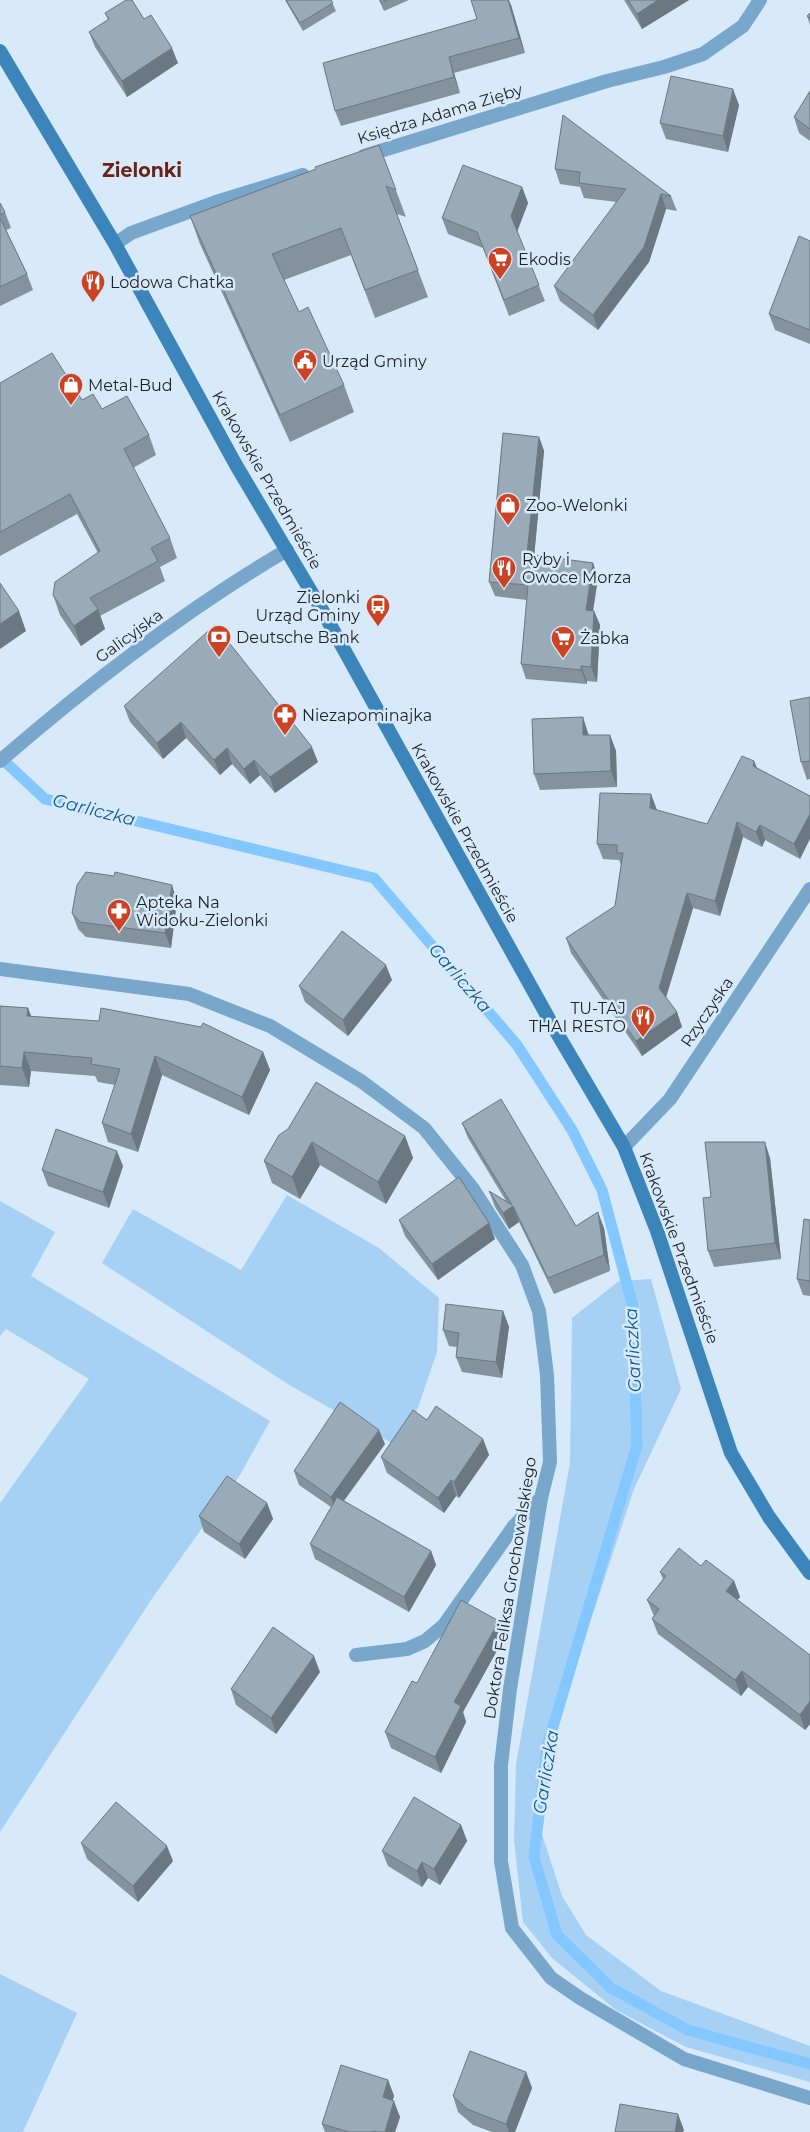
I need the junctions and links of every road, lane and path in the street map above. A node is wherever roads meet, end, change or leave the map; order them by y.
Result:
1 (760, 0) edge
2 (0, 51) edge
3 (353, 159) edge
4 (316, 171) edge
5 (114, 244) junction
6 (287, 550) junction
7 (0, 760) edge
8 (810, 890) edge
9 (0, 969) edge
10 (624, 1147) junction
11 (541, 1498) junction
12 (810, 1572) edge
13 (356, 1655) dead end
14 (810, 2098) edge

1 - 3 street, Księdza Adama Zięby
2 - 5 main road, Krakowskie Przedmieście
4 - 5 street
5 - 6 main road, Krakowskie Przedmieście
6 - 7 street, Galicyjska
6 - 10 main road, Krakowskie Przedmieście
8 - 10 street, Rzyczyska
9 - 11 street, Doktora Feliksa Grochowalskiego
10 - 12 main road, Krakowskie Przedmieście
11 - 13 street
11 - 14 street, Doktora Feliksa Grochowalskiego

